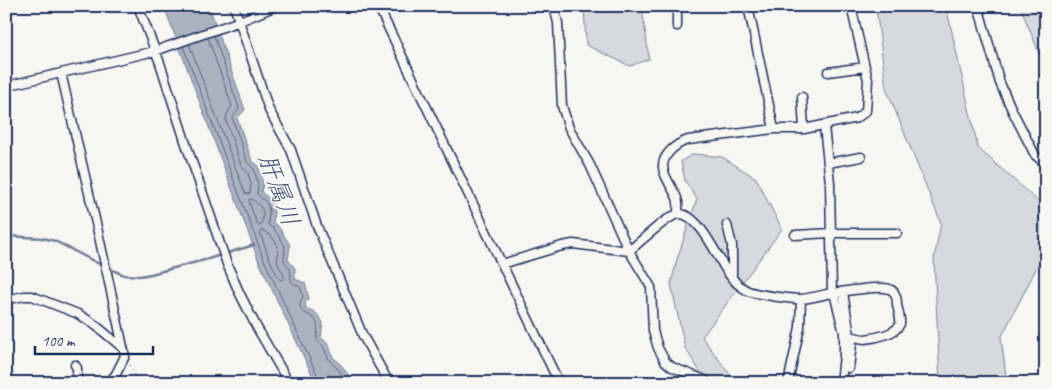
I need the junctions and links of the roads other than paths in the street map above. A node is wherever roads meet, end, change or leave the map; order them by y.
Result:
1 (138, 6) edge
2 (234, 6) edge
3 (276, 6) edge
4 (378, 6) edge
5 (554, 6) edge
6 (677, 6) edge
7 (748, 6) edge
8 (851, 6) edge
9 (978, 6) edge
10 (240, 21) junction
11 (677, 26) dead end
12 (157, 50) junction
13 (865, 67) junction
14 (828, 72) dead end
15 (60, 73) junction
16 (6, 86) edge
17 (802, 97) dead end
18 (824, 126) junction
19 (774, 129) junction
20 (804, 130) junction
21 (860, 158) dead end
22 (828, 163) junction
23 (1046, 164) edge
24 (678, 214) junction
25 (728, 225) dead end
26 (897, 232) dead end
27 (831, 233) junction
28 (795, 235) dead end
29 (629, 251) junction
30 (502, 264) junction
31 (732, 278) junction
32 (843, 292) junction
33 (833, 293) junction
34 (801, 299) junction
35 (6, 300) edge
36 (850, 336) junction
37 (124, 352) junction
38 (75, 365) dead end
39 (849, 368) dead end
40 (77, 383) edge
41 (109, 383) edge
42 (289, 383) edge
43 (389, 383) edge
44 (559, 383) edge
45 (706, 383) edge
46 (788, 383) edge
47 (841, 383) edge

1 - 12 street
2 - 10 street
3 - 10 street
4 - 30 street
5 - 29 street
6 - 11 street
7 - 19 street
8 - 13 street
9 - 23 street
10 - 12 street
10 - 43 street
12 - 15 street
12 - 42 street
13 - 14 street
13 - 18 street
15 - 16 street
15 - 37 street
17 - 20 street
18 - 20 street
18 - 22 street
19 - 20 street
19 - 24 street
21 - 22 street
22 - 27 street
24 - 29 street
24 - 31 street
25 - 31 street
26 - 27 street
27 - 28 street
27 - 33 street
29 - 30 street
29 - 45 street
30 - 44 street
31 - 34 street
32 - 33 street
32 - 36 street
32 - 36 street
33 - 34 street
33 - 47 street
34 - 46 street
35 - 37 street
36 - 39 street
37 - 41 street
38 - 40 street

